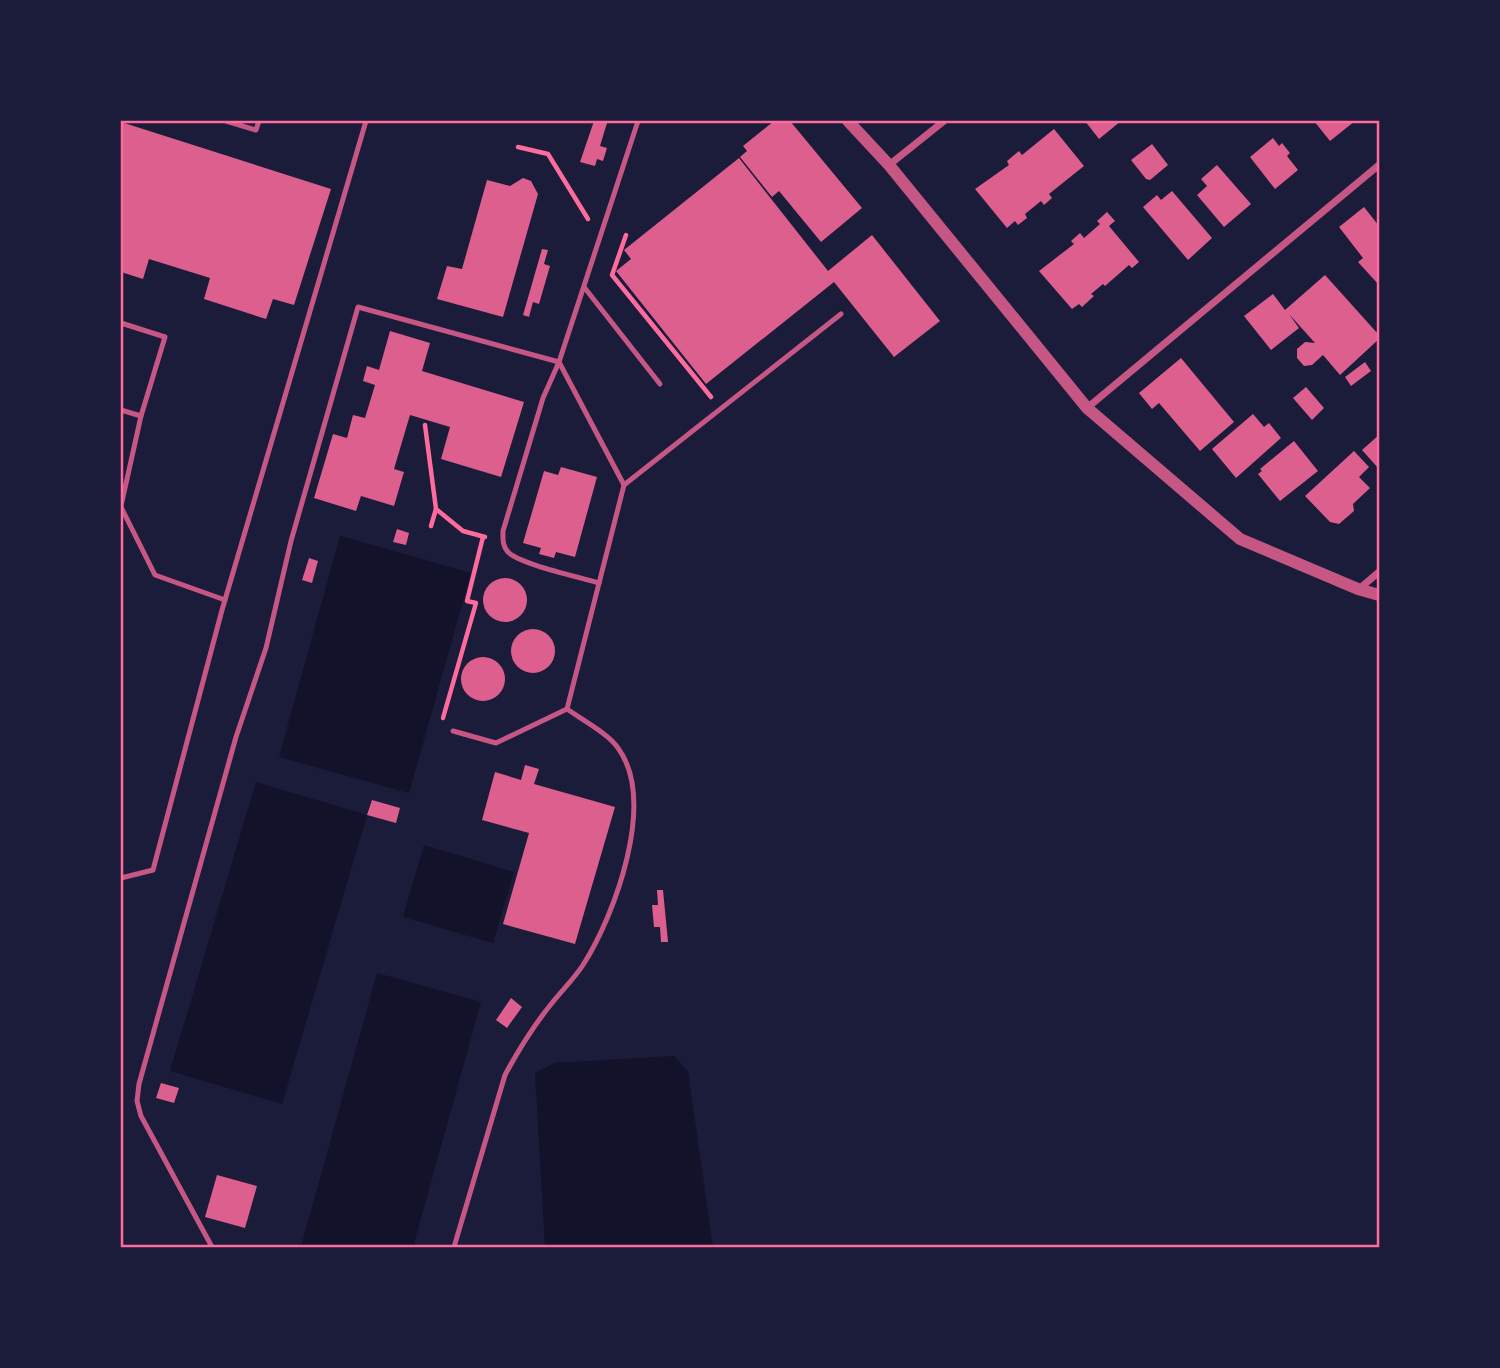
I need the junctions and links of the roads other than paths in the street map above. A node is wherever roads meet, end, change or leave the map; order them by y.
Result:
1 (226, 121) edge
2 (258, 121) edge
3 (366, 121) edge
4 (638, 121) edge
5 (848, 121) edge
6 (944, 121) edge
7 (1379, 164) edge
8 (889, 166) junction
9 (584, 287) junction
10 (841, 314) dead end
11 (121, 323) edge
12 (559, 362) junction
13 (660, 384) dead end
14 (1087, 408) junction
15 (121, 410) edge
16 (141, 416) junction
17 (624, 485) junction
18 (121, 507) edge
19 (1379, 572) edge
20 (599, 583) junction
21 (1358, 589) junction
22 (1379, 595) edge
23 (225, 600) junction
24 (567, 709) junction
25 (453, 731) dead end
26 (121, 878) edge
27 (212, 1247) edge
28 (454, 1247) edge

1 - 2 lane
3 - 23 lane
4 - 9 lane
5 - 8 street
6 - 8 street
7 - 14 street
8 - 14 street
9 - 12 lane
9 - 13 lane
10 - 17 lane
11 - 16 lane
12 - 17 lane
12 - 20 lane
12 - 27 lane
14 - 21 street
15 - 16 lane
16 - 18 lane
17 - 20 lane
18 - 23 lane
19 - 21 street
20 - 24 lane
21 - 22 street
23 - 26 lane
24 - 25 lane
24 - 28 lane

